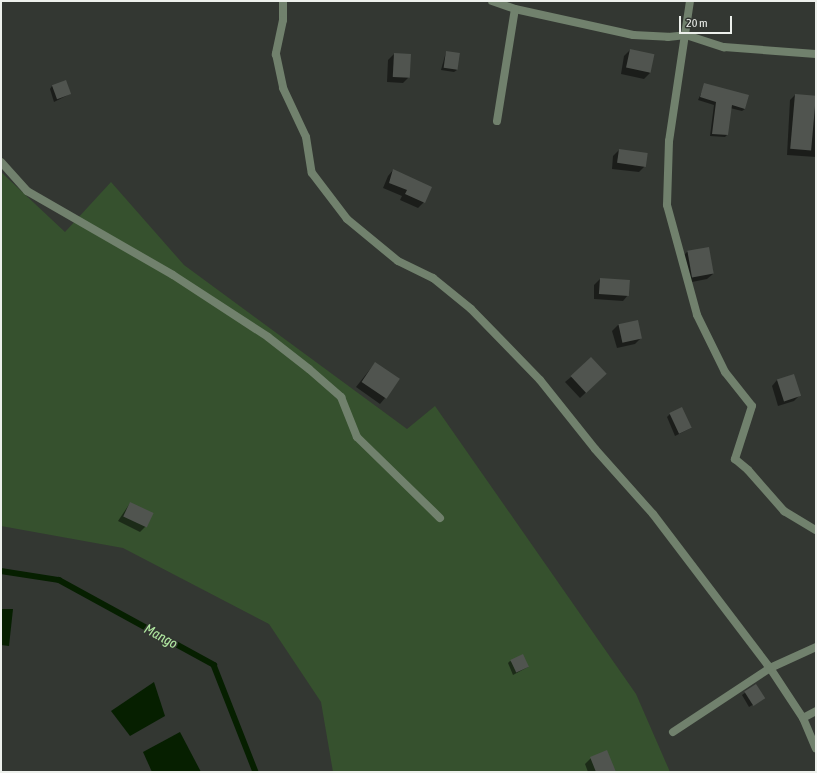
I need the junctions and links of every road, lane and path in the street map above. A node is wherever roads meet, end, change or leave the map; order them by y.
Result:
1 (283, 1) edge
2 (492, 1) edge
3 (690, 1) edge
4 (515, 9) junction
5 (686, 35) junction
6 (816, 54) edge
7 (497, 121) dead end
8 (1, 162) edge
9 (440, 518) dead end
10 (816, 530) edge
11 (816, 647) edge
12 (770, 668) junction
13 (816, 711) edge
14 (803, 718) junction
15 (673, 732) dead end
16 (816, 748) edge

1 - 12 street
2 - 4 street
3 - 5 street
4 - 5 street
4 - 7 street
5 - 6 street
5 - 10 street
8 - 9 street
11 - 12 street
12 - 14 street
12 - 15 street
13 - 14 street
14 - 16 street

